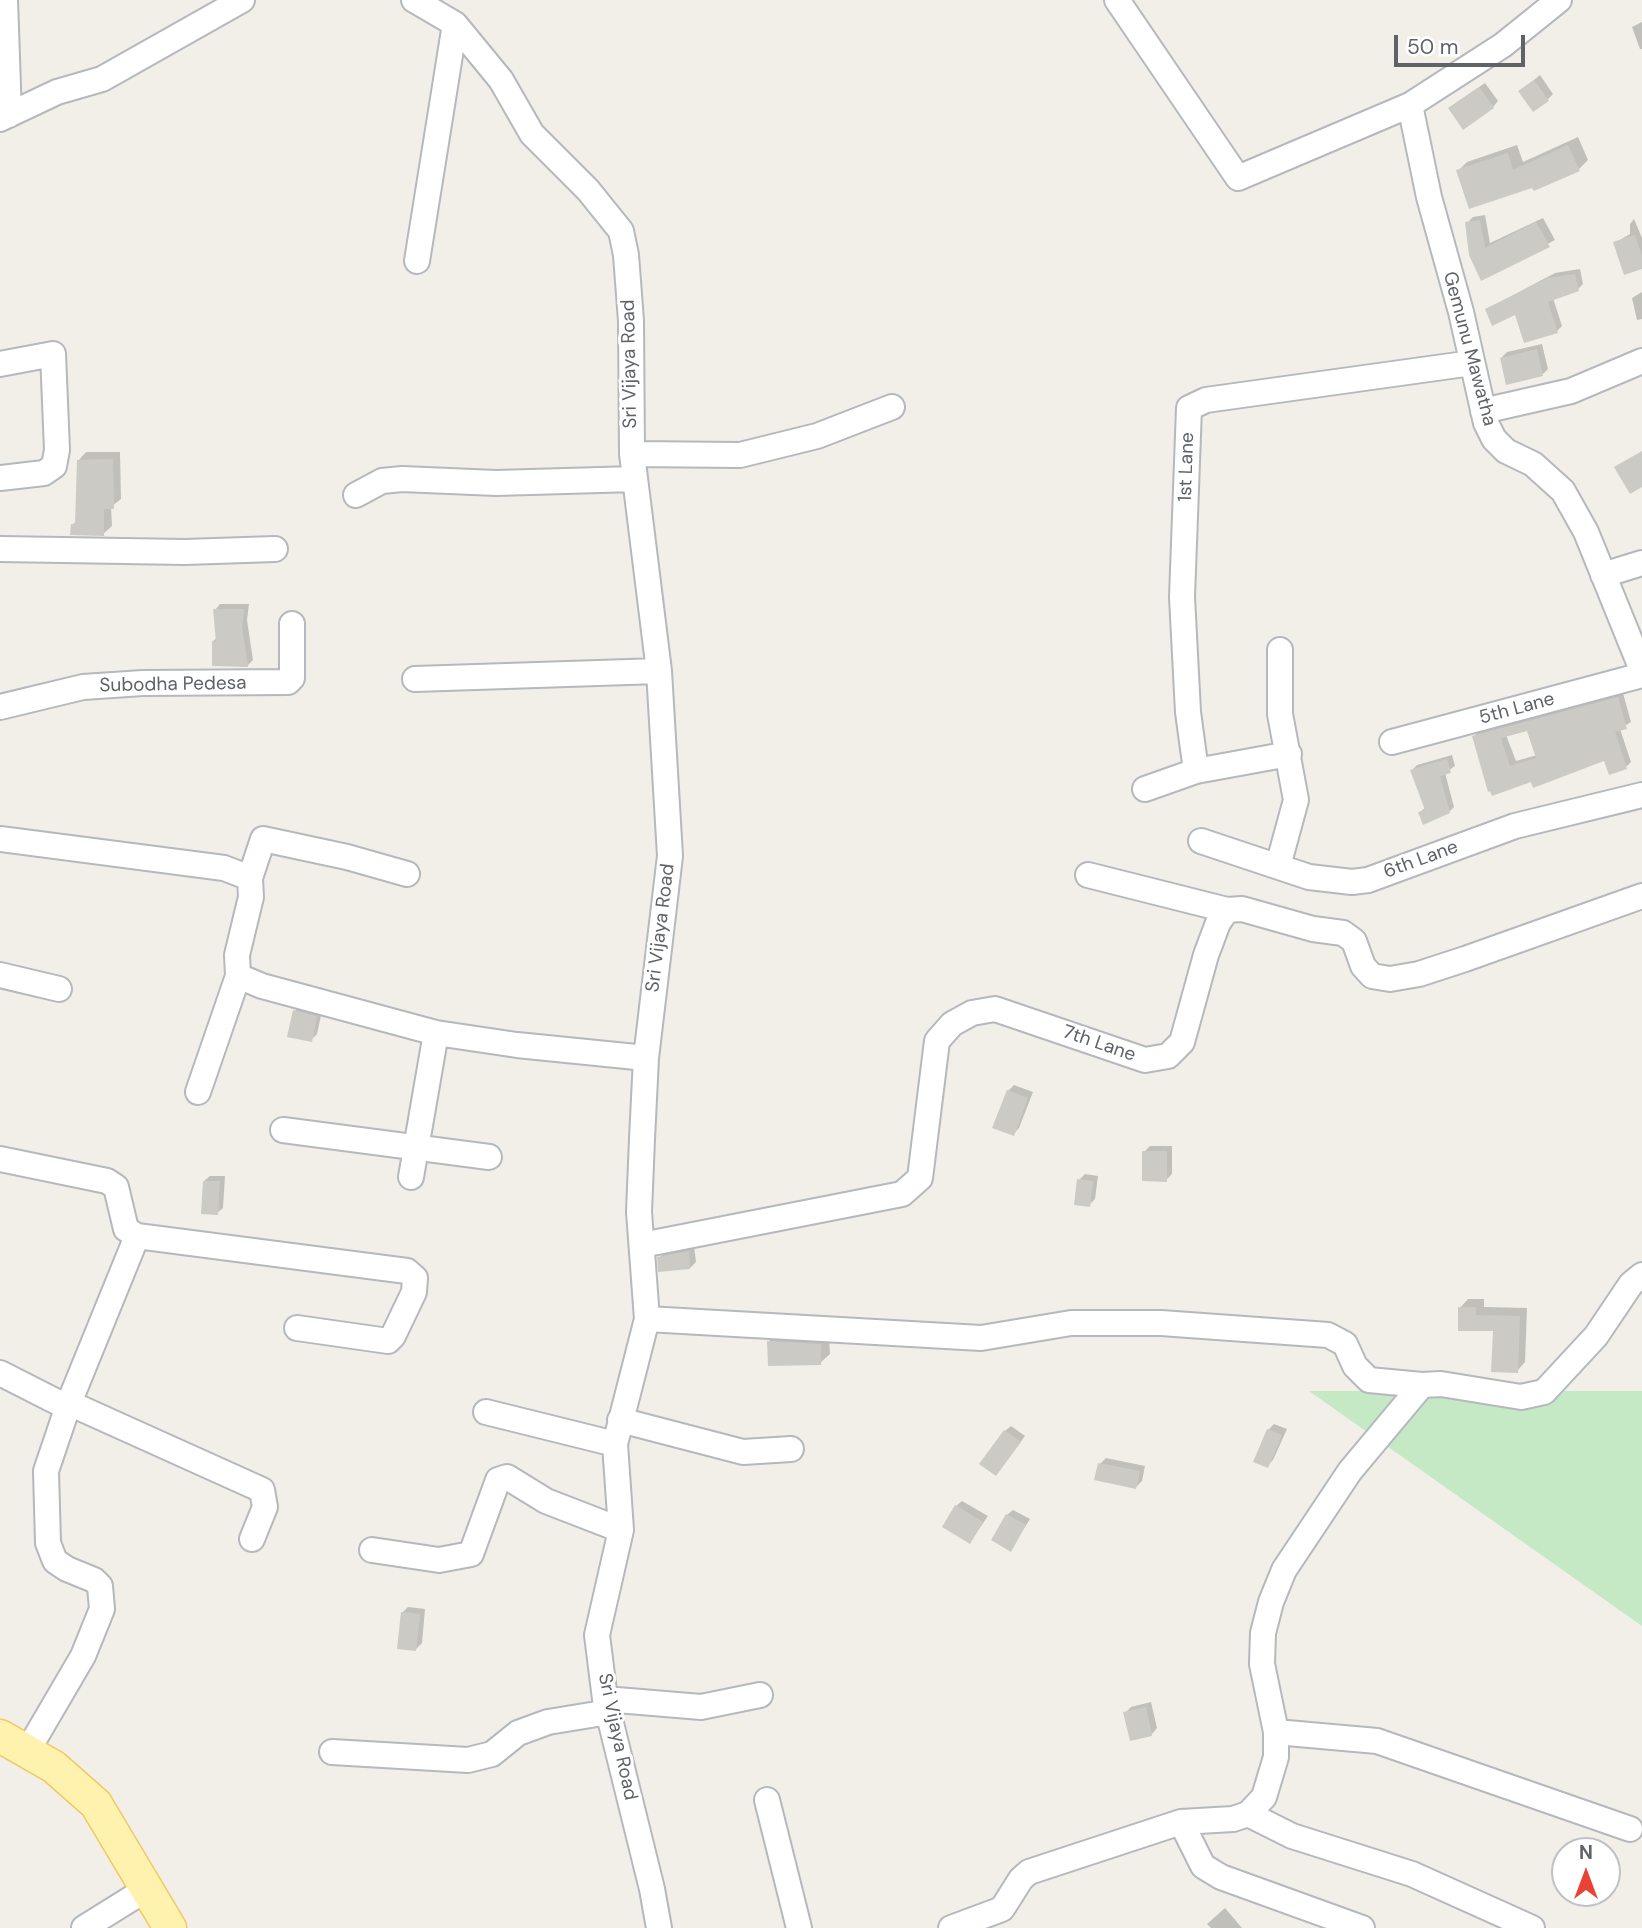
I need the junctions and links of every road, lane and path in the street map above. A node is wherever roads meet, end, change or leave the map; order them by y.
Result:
1 (5, 0) edge
2 (242, 0) edge
3 (414, 0) edge
4 (1117, 0) edge
5 (1559, 0) edge
6 (455, 24) junction
7 (1410, 105) junction
8 (5, 117) edge
9 (417, 261) dead end
10 (1642, 360) edge
11 (1472, 363) junction
12 (0, 364) edge
13 (892, 407) dead end
14 (1483, 411) junction
15 (632, 454) junction
16 (0, 478) edge
17 (635, 478) junction
18 (356, 495) dead end
19 (0, 549) edge
20 (275, 549) dead end
21 (1642, 563) edge
22 (1603, 575) junction
23 (292, 624) dead end
24 (1280, 650) dead end
25 (659, 670) junction
26 (1642, 673) edge
27 (415, 679) dead end
28 (0, 707) edge
29 (1392, 742) dead end
30 (1289, 754) junction
31 (1196, 771) junction
32 (1145, 789) dead end
33 (1642, 795) edge
34 (0, 839) edge
35 (1201, 841) dead end
36 (1278, 866) junction
37 (407, 874) dead end
38 (1087, 876) dead end
39 (250, 878) junction
40 (1642, 896) edge
41 (1227, 909) junction
42 (0, 975) edge
43 (238, 976) junction
44 (59, 989) dead end
45 (436, 1033) junction
46 (646, 1058) junction
47 (198, 1092) dead end
48 (282, 1130) dead end
49 (416, 1148) junction
50 (489, 1157) dead end
51 (0, 1159) edge
52 (411, 1177) dead end
53 (137, 1236) junction
54 (642, 1245) junction
55 (1642, 1275) edge
56 (647, 1319) junction
57 (297, 1328) dead end
58 (0, 1373) edge
59 (1422, 1385) junction
60 (69, 1404) junction
61 (486, 1412) dead end
62 (620, 1420) junction
63 (615, 1444) junction
64 (792, 1449) dead end
65 (621, 1530) junction
66 (252, 1539) dead end
67 (372, 1550) dead end
68 (760, 1695) dead end
69 (607, 1705) junction
70 (1276, 1732) junction
71 (0, 1736) edge
72 (28, 1750) junction
73 (332, 1752) dead end
74 (767, 1800) dead end
75 (1248, 1814) junction
76 (1181, 1822) junction
77 (1630, 1829) dead end
78 (145, 1890) junction
79 (84, 1928) edge
80 (170, 1928) edge
81 (659, 1928) edge
82 (799, 1928) edge
83 (951, 1928) edge
84 (1362, 1928) edge
85 (1532, 1928) edge

1 - 8 street
2 - 8 street
3 - 6 street, Sri Vijaya Road
4 - 7 street
5 - 7 street
6 - 9 street
6 - 15 street, Sri Vijaya Road
7 - 11 street, Gemunu Mawatha
10 - 14 street
11 - 14 street, Gemunu Mawatha
11 - 31 street, 1st Lane
12 - 16 street
13 - 15 street
14 - 22 street, Gemunu Mawatha
15 - 17 street, Sri Vijaya Road
17 - 18 street
17 - 25 street, Sri Vijaya Road
19 - 20 street
21 - 22 street
22 - 26 street, Gemunu Mawatha
23 - 28 street, Subodha Pedesa
24 - 30 street
25 - 27 street
25 - 46 street, Sri Vijaya Road
26 - 29 street, 5th Lane
30 - 31 street
30 - 36 street
31 - 32 street
33 - 36 street, 6th Lane
34 - 39 street
35 - 36 street, 6th Lane
37 - 39 street
38 - 41 street
39 - 43 street
40 - 41 street
41 - 54 street, 7th Lane
42 - 44 street
43 - 45 street
43 - 47 street
45 - 46 street
45 - 49 street
46 - 54 street, Sri Vijaya Road
48 - 49 street
49 - 50 street
49 - 52 street
51 - 53 street
53 - 57 street
53 - 60 street
54 - 56 street, Sri Vijaya Road
55 - 59 street
56 - 59 street
56 - 62 street, Sri Vijaya Road
58 - 60 street
59 - 70 street
60 - 66 street
60 - 72 street
61 - 63 street
62 - 63 street, Sri Vijaya Road
62 - 64 street
63 - 65 street, Sri Vijaya Road
65 - 67 street
65 - 69 street, Sri Vijaya Road
68 - 69 street
69 - 73 street
69 - 81 street, Sri Vijaya Road
70 - 75 street
70 - 77 street
71 - 72 main road
72 - 78 main road
74 - 82 street
75 - 76 street
75 - 85 street
76 - 83 street
76 - 84 street
78 - 79 street
78 - 80 main road

